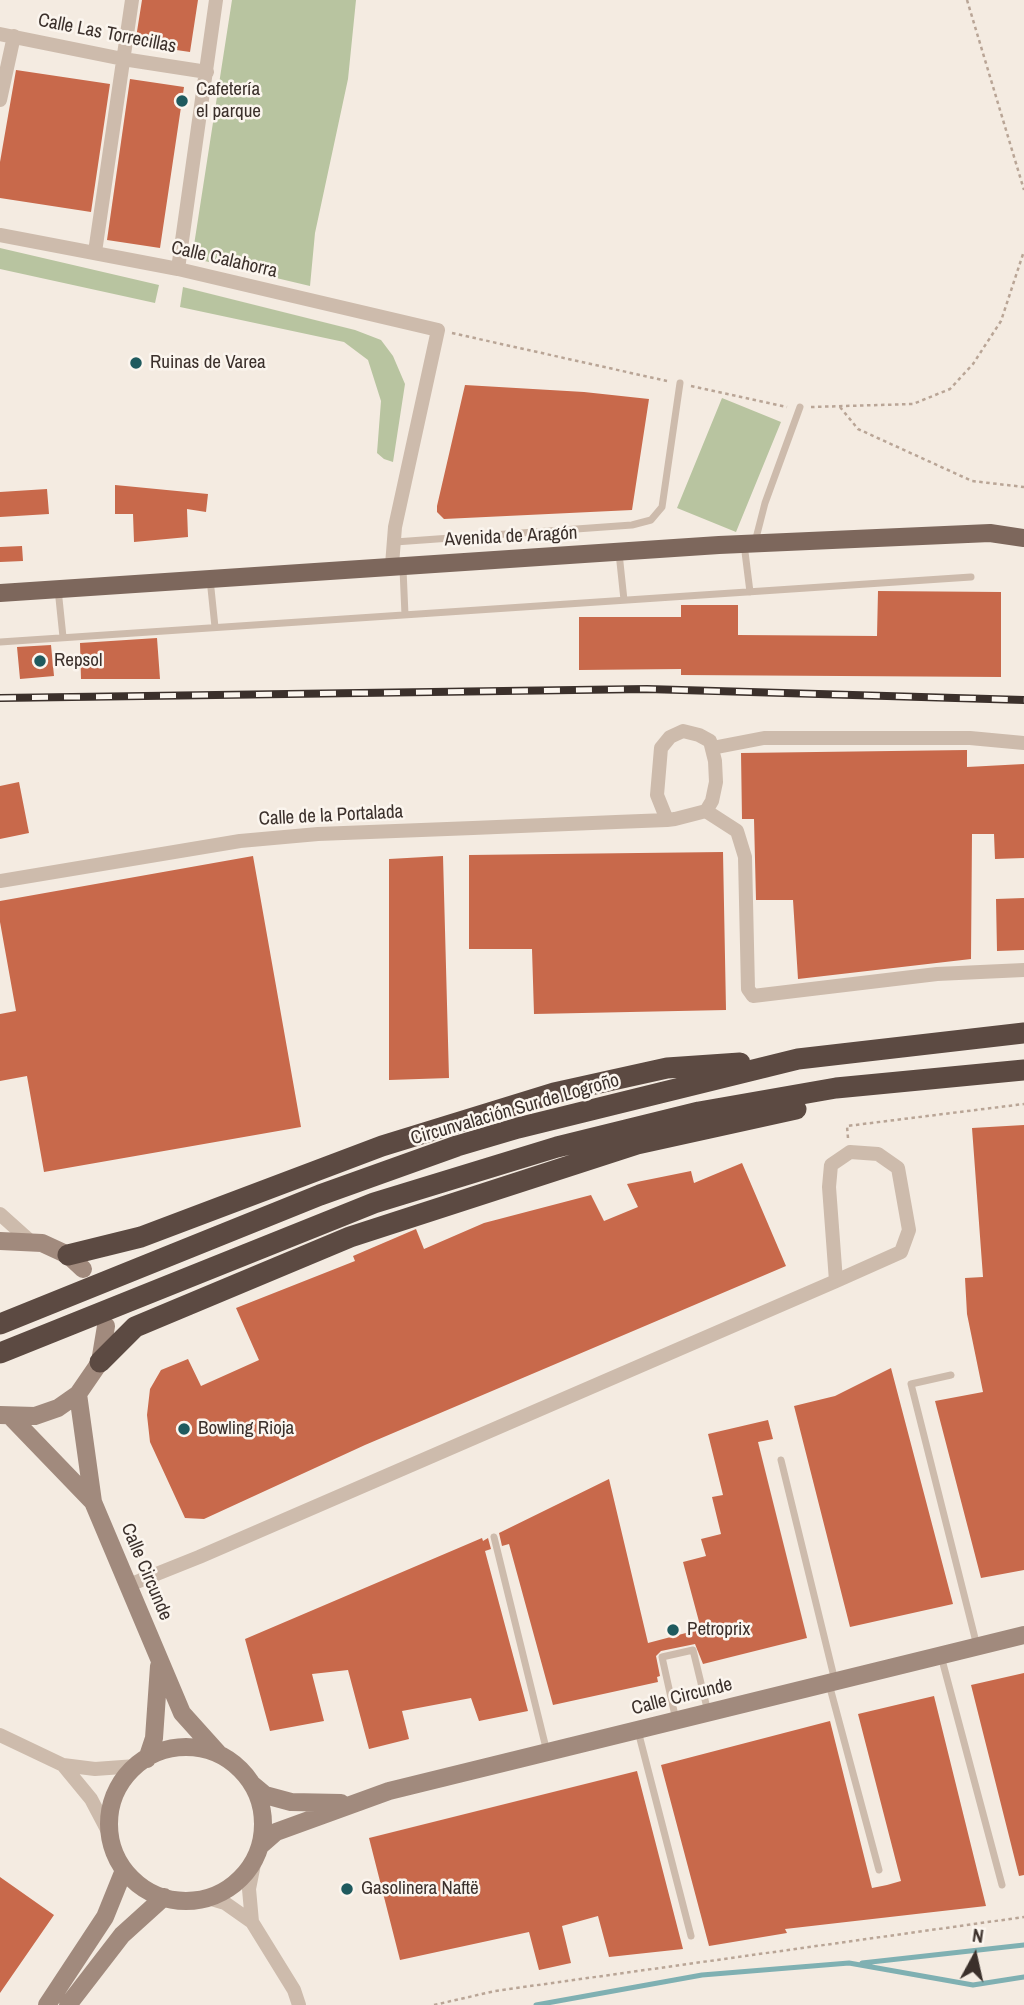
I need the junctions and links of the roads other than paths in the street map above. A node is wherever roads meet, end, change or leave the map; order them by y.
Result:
1 (132, 0) edge
2 (216, 0) edge
3 (7, 35) edge
4 (123, 59) junction
5 (208, 72) junction
6 (0, 100) edge
7 (0, 235) edge
8 (95, 252) junction
9 (178, 269) junction
10 (680, 383) road end
11 (800, 407) road end
12 (1024, 538) edge
13 (394, 542) junction
14 (750, 543) junction
15 (619, 553) junction
16 (397, 565) junction
17 (971, 577) dead end
18 (209, 578) junction
19 (58, 589) junction
20 (750, 592) junction
21 (0, 593) edge
22 (624, 600) junction
23 (405, 615) junction
24 (215, 627) junction
25 (63, 637) junction
26 (0, 642) edge
27 (1024, 743) edge
28 (712, 748) junction
29 (706, 811) junction
30 (667, 820) junction
31 (0, 881) edge
32 (1024, 970) edge
33 (1024, 1033) edge
34 (798, 1059) junction
35 (1024, 1070) edge
36 (908, 1082) junction
37 (0, 1214) edge
38 (0, 1241) edge
39 (29, 1241) junction
40 (76, 1262) joint
41 (836, 1280) junction
42 (0, 1324) edge
43 (106, 1326) dead end
44 (0, 1353) edge
45 (100, 1362) junction
46 (951, 1375) dead end
47 (78, 1394) junction
48 (5, 1416) edge
49 (781, 1460) dead end
50 (93, 1502) junction
51 (494, 1537) dead end
52 (129, 1585) junction
53 (1024, 1635) edge
54 (977, 1646) junction
55 (941, 1655) junction
56 (159, 1659) junction
57 (832, 1682) junction
58 (708, 1713) junction
59 (677, 1720) junction
60 (638, 1730) junction
61 (0, 1735) edge
62 (547, 1752) junction
63 (220, 1755) junction
64 (141, 1762) junction
65 (63, 1765) junction
66 (253, 1784) junction
67 (351, 1803) junction
68 (111, 1837) junction
69 (258, 1853) junction
70 (124, 1870) junction
71 (879, 1870) dead end
72 (1002, 1885) dead end
73 (164, 1897) junction
74 (208, 1898) junction
75 (252, 1922) junction
76 (691, 1936) dead end
77 (47, 2005) edge
78 (68, 2005) edge
79 (299, 2005) edge

1 - 4 street
2 - 5 street
3 - 4 street, Calle Las Torrecillas
3 - 6 street
4 - 5 street, Calle Las Torrecillas
4 - 8 street
5 - 9 street
7 - 8 street, Calle Calahorra
8 - 9 street, Calle Calahorra
9 - 13 street, Calle Calahorra
10 - 13 lane
11 - 14 lane
12 - 14 main road, Avenida de Aragón
13 - 16 street
14 - 15 main road, Avenida de Aragón
14 - 20 lane
15 - 16 main road, Avenida de Aragón
15 - 22 lane
16 - 18 main road, Avenida de Aragón
16 - 23 lane
17 - 20 lane
18 - 19 main road, Avenida de Aragón
18 - 24 lane
19 - 21 main road, Avenida de Aragón
19 - 25 lane
20 - 22 lane
22 - 23 lane
23 - 24 lane
24 - 25 lane
25 - 26 lane
27 - 28 street
28 - 29 street
28 - 30 street
29 - 30 street, Calle de la Portalada
29 - 32 street
30 - 31 street, Calle de la Portalada
33 - 34 highway, Circunvalación Sur de Logroño
34 - 40 highway
34 - 42 highway, Circunvalación Sur de Logroño
35 - 36 highway
36 - 44 highway
36 - 45 highway
37 - 39 street
38 - 39 main road
39 - 40 main road
41 - 41 street
41 - 52 street
43 - 45 main road
45 - 47 main road
46 - 54 lane
47 - 48 main road
47 - 50 main road, Calle Circunde
48 - 50 main road, Calle Circunde
49 - 57 lane
50 - 52 main road, Calle Circunde
51 - 62 lane
52 - 56 main road, Calle Circunde
53 - 54 main road, Calle Circunde
54 - 55 main road, Calle Circunde
55 - 57 main road, Calle Circunde
55 - 72 lane
56 - 63 main road, Calle Circunde
56 - 64 main road, Calle Circunde
57 - 58 main road, Calle Circunde
57 - 71 lane
58 - 59 main road, Calle Circunde
58 - 59 lane
59 - 60 main road, Calle Circunde
60 - 62 main road, Calle Circunde
60 - 76 lane
61 - 65 street
62 - 67 main road, Calle Circunde
63 - 64 main road
63 - 66 main road
64 - 65 street
64 - 68 main road
65 - 68 street
66 - 67 main road, Calle Circunde
66 - 69 main road
67 - 69 main road, Calle Circunde
68 - 70 main road
69 - 74 main road
69 - 75 street
70 - 73 main road
70 - 77 main road
73 - 74 main road
73 - 78 main road
74 - 75 street
75 - 79 street

